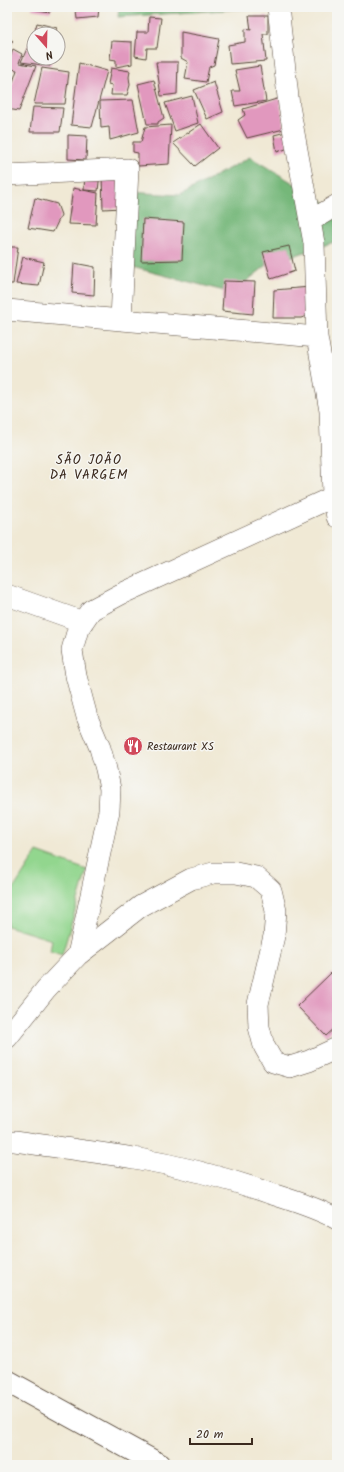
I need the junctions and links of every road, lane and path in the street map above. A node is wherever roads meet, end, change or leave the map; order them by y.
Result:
1 (278, 7) edge
2 (7, 175) edge
3 (337, 205) edge
4 (310, 221) junction
5 (7, 310) edge
6 (121, 320) junction
7 (317, 337) junction
8 (335, 495) edge
9 (337, 517) edge
10 (7, 595) edge
11 (83, 622) junction
12 (78, 955) junction
13 (7, 1038) edge
14 (337, 1048) edge
15 (10, 1138) edge
16 (337, 1219) edge
17 (7, 1381) edge
18 (160, 1465) edge

1 - 4 street
2 - 6 street
3 - 4 street
4 - 7 street
5 - 6 street
6 - 7 street
7 - 8 street
8 - 9 street
8 - 11 street
10 - 11 street
11 - 12 street
12 - 13 street
12 - 14 street
15 - 16 street
17 - 18 main road

